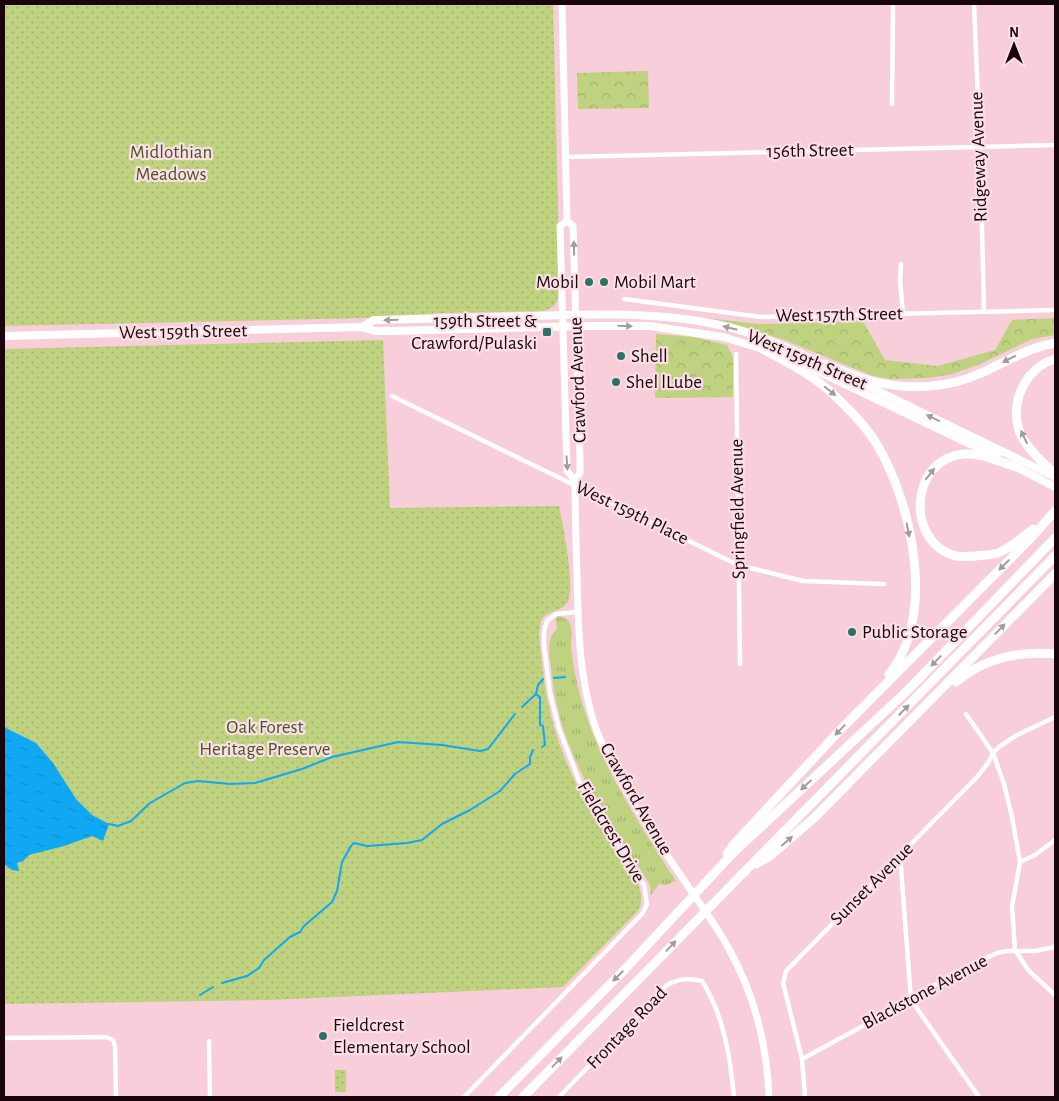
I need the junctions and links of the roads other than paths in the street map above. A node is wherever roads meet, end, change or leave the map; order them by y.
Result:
1 (562, 4) edge
2 (893, 4) edge
3 (974, 4) edge
4 (892, 104) dead end
5 (1055, 145) edge
6 (980, 147) junction
7 (566, 157) junction
8 (567, 220) junction
9 (901, 264) dead end
10 (624, 299) dead end
11 (1055, 310) edge
12 (984, 311) junction
13 (902, 313) junction
14 (562, 314) junction
15 (576, 314) junction
16 (563, 326) junction
17 (576, 326) junction
18 (362, 327) junction
19 (4, 336) edge
20 (1055, 343) edge
21 (759, 347) junction
22 (736, 354) dead end
23 (1055, 359) edge
24 (824, 364) junction
25 (392, 396) dead end
26 (1016, 467) junction
27 (1055, 475) edge
28 (575, 482) junction
29 (1055, 486) edge
30 (1052, 514) edge
31 (1055, 538) edge
32 (1055, 556) edge
33 (738, 565) junction
34 (1055, 574) edge
35 (884, 584) dead end
36 (578, 612) junction
37 (1055, 654) edge
38 (740, 664) dead end
39 (858, 711) junction
40 (917, 714) junction
41 (966, 714) dead end
42 (1055, 717) edge
43 (993, 753) junction
44 (1055, 840) edge
45 (900, 855) junction
46 (1020, 862) junction
47 (747, 869) junction
48 (711, 876) junction
49 (1055, 947) edge
50 (1015, 950) junction
51 (1055, 995) edge
52 (911, 1000) junction
53 (4, 1038) edge
54 (208, 1041) dead end
55 (802, 1059) junction
56 (116, 1097) edge
57 (210, 1097) edge
58 (464, 1097) edge
59 (499, 1097) edge
60 (523, 1097) edge
61 (559, 1097) edge
62 (734, 1097) edge
63 (769, 1097) edge
64 (805, 1097) edge
65 (979, 1097) edge

1 - 7 main road, Crawford Avenue
2 - 4 street
3 - 6 street, Ridgeway Avenue
5 - 6 street, 156th Street
6 - 7 street, 156th Street
6 - 12 street, Ridgeway Avenue
7 - 8 main road, Crawford Avenue
8 - 14 main road, Crawford Avenue
15 -> 8 main road, Crawford Avenue
9 - 13 street
10 - 13 street, West 157th Street
11 - 12 street, West 157th Street
12 - 13 street, West 157th Street
14 - 15 main road, West 159th Street
14 - 16 main road, Crawford Avenue
14 -> 18 main road, West 159th Street
15 - 17 main road, Crawford Avenue
24 -> 15 main road, West 159th Street
16 - 17 main road, West 159th Street
16 - 18 main road, West 159th Street
16 -> 28 main road, Crawford Avenue
17 -> 21 main road, West 159th Street
17 - 28 main road, Crawford Avenue
18 - 19 main road, West 159th Street
20 -> 24 highway
21 - 26 main road, West 159th Street
21 -> 39 highway
22 - 33 street, Springfield Avenue
27 -> 23 highway
27 -> 24 main road, West 159th Street
25 - 28 street, West 159th Place
26 - 29 main road, West 159th Street
30 -> 26 highway
28 - 33 street, West 159th Place
28 - 36 main road, Crawford Avenue
30 -> 39 highway
31 -> 48 highway
47 -> 32 highway
33 - 35 street, West 159th Place
33 - 38 street, Springfield Avenue
40 -> 34 highway
36 - 58 street, Fieldcrest Drive
36 - 63 main road, Crawford Avenue
37 - 40 highway
39 -> 48 highway
47 -> 40 highway
41 - 43 street
42 - 43 street, Sunset Avenue
43 - 45 street, Sunset Avenue
43 - 46 street
44 - 46 street
45 - 52 street
45 - 55 street, Sunset Avenue
46 - 50 street
60 -> 47 highway
48 -> 59 highway
49 - 50 street, Blackstone Avenue
50 - 51 street
50 - 52 street, Blackstone Avenue
52 - 55 street, Blackstone Avenue
52 - 65 street
53 - 56 street
54 - 57 street
55 - 64 street, Sunset Avenue
61 - 62 street, Frontage Road

